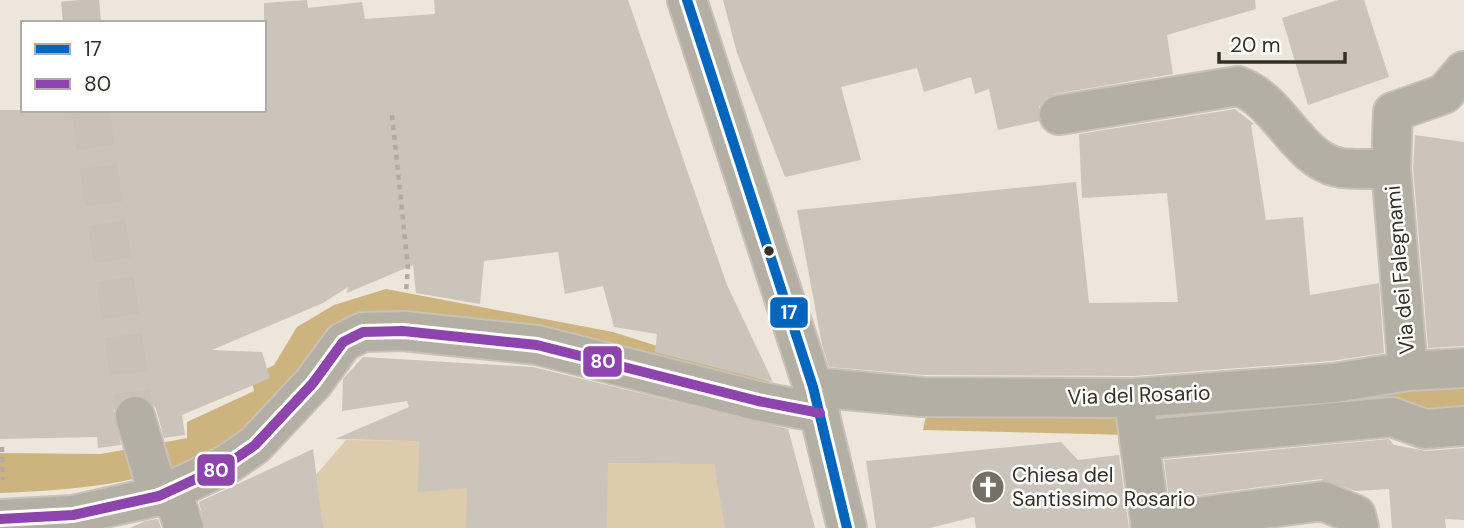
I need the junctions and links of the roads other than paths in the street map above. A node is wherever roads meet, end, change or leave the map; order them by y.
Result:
1 (687, 0) edge
2 (1464, 71) edge
3 (1059, 115) dead end
4 (1391, 169) junction
5 (1464, 368) edge
6 (1408, 371) junction
7 (817, 400) junction
8 (135, 416) tunnel mouth
9 (1137, 421) junction
10 (1464, 426) edge
11 (165, 493) junction
12 (1, 503) edge
13 (1150, 526) edge
14 (184, 528) edge
15 (848, 528) edge
16 (1359, 528) edge

1 - 7 street
2 - 4 street, Via dei Falegnami
3 - 4 street, Via dei Falegnami
4 - 6 street, Via dei Falegnami
5 - 6 street, Via del Rosario
6 - 9 street, Via del Rosario
7 - 9 street, Via del Rosario
7 - 11 street, Via del Rosario
7 - 15 street
8 - 11 street
9 - 10 street
9 - 13 street
11 - 12 street, Via del Rosario
11 - 14 street
13 - 16 street

